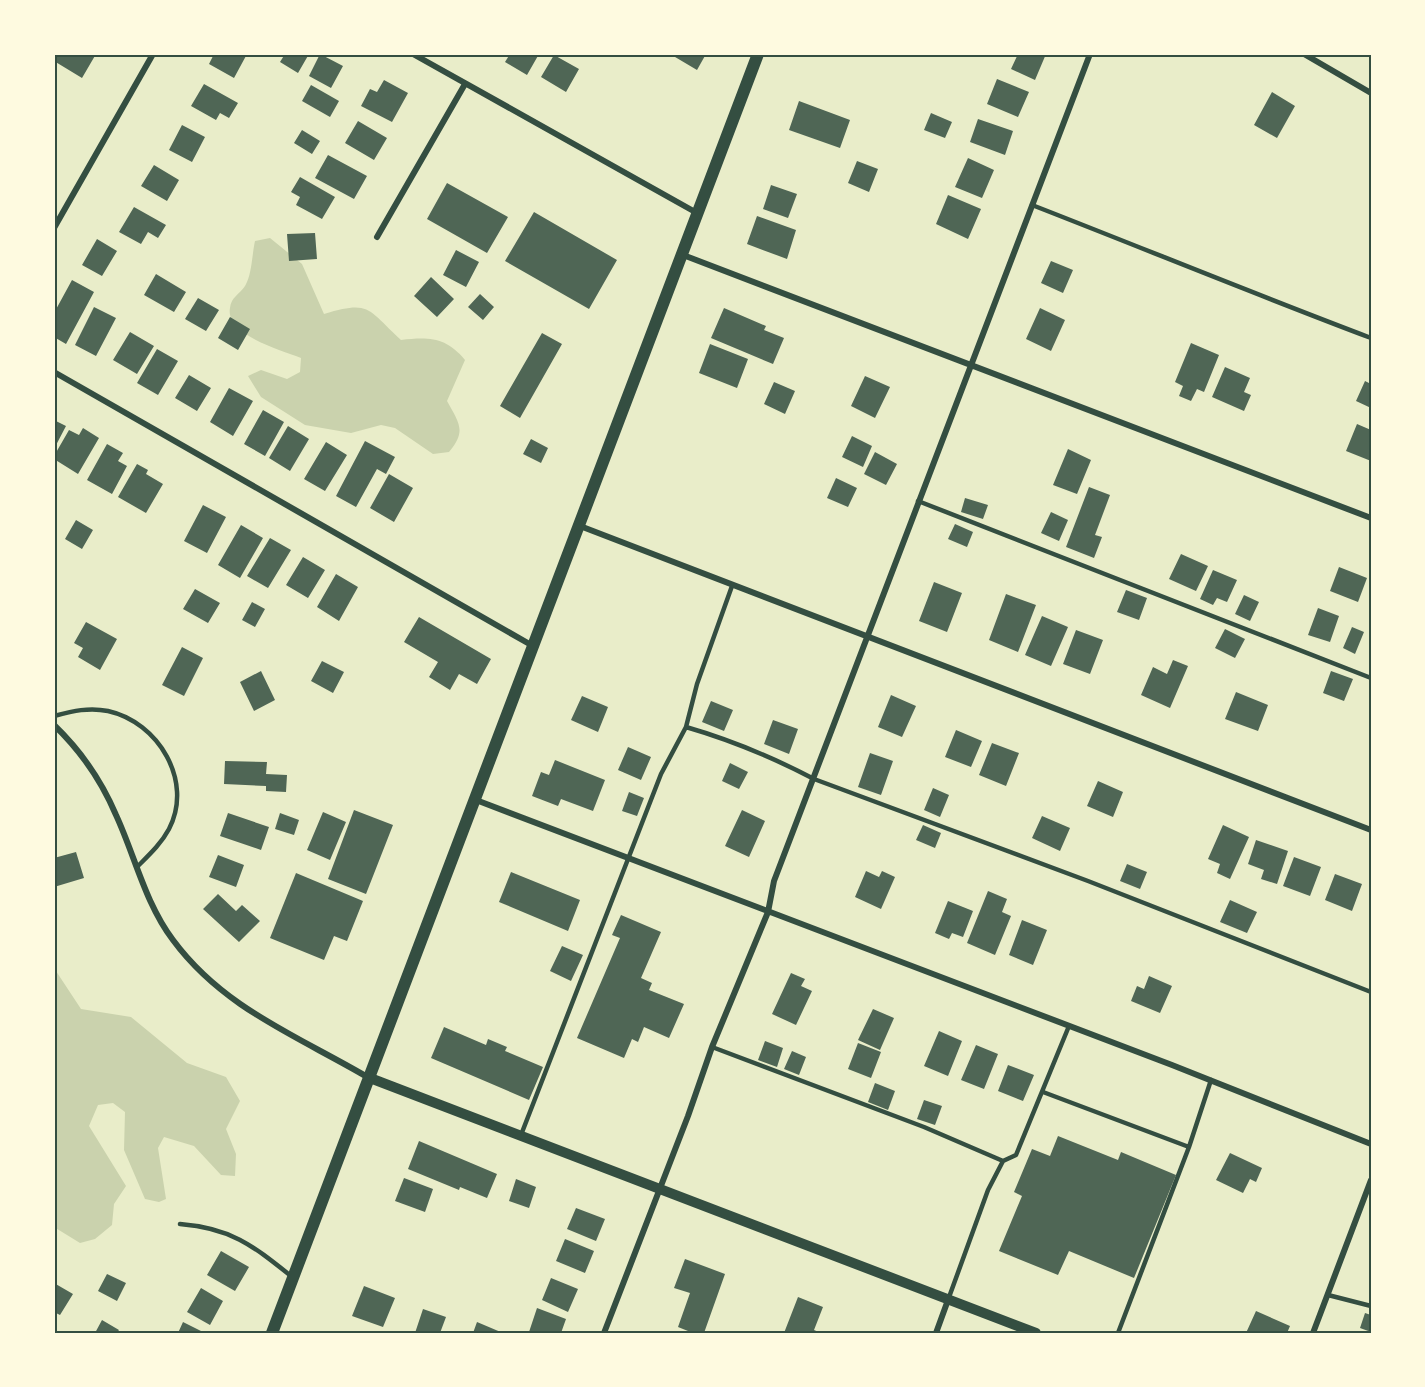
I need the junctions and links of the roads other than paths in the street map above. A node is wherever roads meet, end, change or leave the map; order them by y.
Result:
1 (153, 54) edge
2 (413, 54) edge
3 (758, 54) edge
4 (1090, 54) edge
5 (1304, 54) edge
6 (465, 84) junction
7 (1371, 93) edge
8 (1032, 205) junction
9 (697, 213) junction
10 (54, 228) edge
11 (377, 237) dead end
12 (683, 255) junction
13 (1371, 338) edge
14 (971, 364) junction
15 (54, 372) edge
16 (918, 501) junction
17 (1371, 518) edge
18 (580, 526) junction
19 (732, 586) junction
20 (866, 637) junction
21 (534, 646) junction
22 (1371, 678) edge
23 (54, 716) edge
24 (54, 725) edge
25 (686, 726) junction
26 (814, 778) junction
27 (476, 800) junction
28 (1371, 830) edge
29 (628, 859) junction
30 (137, 867) junction
31 (768, 912) junction
32 (1371, 992) edge
33 (1069, 1026) junction
34 (712, 1047) junction
35 (370, 1078) junction
36 (1211, 1080) junction
37 (1043, 1092) junction
38 (520, 1137) junction
39 (1371, 1144) edge
40 (1189, 1147) junction
41 (1003, 1161) junction
42 (1371, 1180) edge
43 (658, 1190) junction
44 (180, 1224) dead end
45 (293, 1277) junction
46 (1328, 1295) junction
47 (948, 1300) junction
48 (1371, 1306) edge
49 (272, 1333) edge
50 (604, 1333) edge
51 (936, 1333) edge
52 (1036, 1333) edge
53 (1118, 1333) edge
54 (1313, 1333) edge

1 - 10 street
2 - 6 street
3 - 9 main road
4 - 8 street
5 - 7 street
6 - 9 street
6 - 11 street
8 - 13 lane
8 - 14 street
9 - 12 main road
12 - 14 street
12 - 18 main road
14 - 16 street
14 - 17 street
15 - 21 street
16 - 20 street
16 - 22 lane
18 - 19 street
18 - 21 main road
19 - 20 street
19 - 25 lane
20 - 26 street
20 - 28 street
21 - 27 main road
23 - 30 lane
24 - 30 street
25 - 26 lane
25 - 29 lane
26 - 31 street
26 - 32 lane
27 - 29 street
27 - 35 main road
29 - 31 street
29 - 38 lane
30 - 35 street
31 - 33 street
31 - 34 street
33 - 36 street
33 - 37 lane
34 - 41 lane
34 - 43 street
35 - 38 street
35 - 45 main road
36 - 39 street
36 - 40 lane
37 - 40 lane
37 - 41 lane
38 - 43 street
40 - 53 lane
41 - 47 lane
42 - 46 street
43 - 47 street
43 - 50 street
44 - 45 lane
45 - 49 main road
46 - 48 lane
46 - 54 street
47 - 51 street
47 - 52 street

